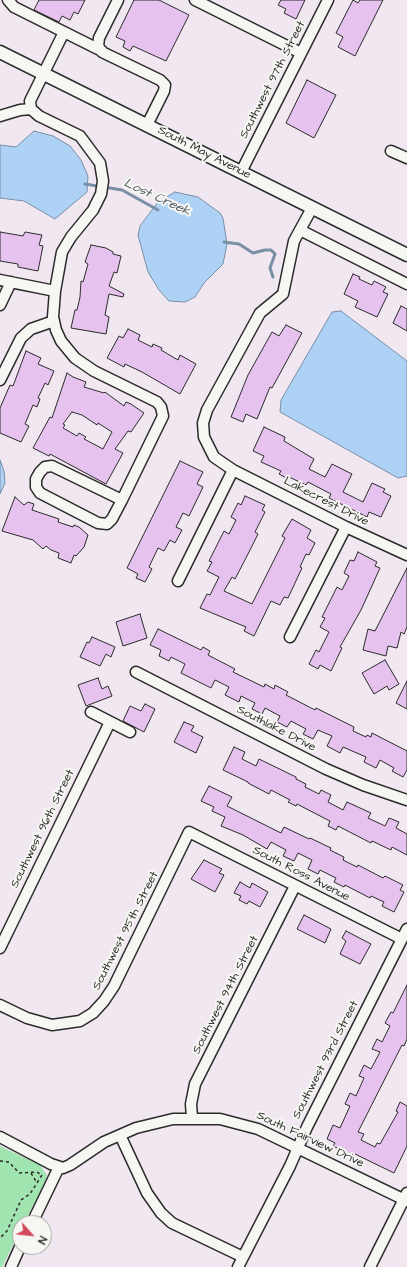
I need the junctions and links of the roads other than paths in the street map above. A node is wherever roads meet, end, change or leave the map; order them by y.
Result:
1 (8, 0) edge
2 (118, 0) edge
3 (195, 0) edge
4 (328, 0) edge
5 (64, 32) junction
6 (0, 52) edge
7 (102, 52) junction
8 (301, 53) junction
9 (44, 74) junction
10 (31, 109) junction
11 (0, 116) edge
12 (147, 125) junction
13 (391, 151) dead end
14 (407, 158) edge
15 (241, 172) junction
16 (312, 208) junction
17 (300, 230) junction
18 (407, 255) edge
19 (0, 280) edge
20 (11, 282) junction
21 (407, 284) edge
22 (55, 291) junction
23 (0, 305) edge
24 (54, 321) junction
25 (0, 380) edge
26 (234, 470) junction
27 (122, 500) junction
28 (346, 527) junction
29 (407, 555) edge
30 (178, 581) dead end
31 (290, 637) dead end
32 (136, 672) dead end
33 (91, 712) dead end
34 (110, 722) junction
35 (130, 732) dead end
36 (407, 800) edge
37 (189, 832) joint
38 (295, 886) junction
39 (407, 929) edge
40 (402, 939) junction
41 (0, 948) edge
42 (0, 1005) edge
43 (192, 1118) junction
44 (120, 1135) junction
45 (0, 1137) edge
46 (298, 1148) junction
47 (59, 1167) junction
48 (406, 1198) edge
49 (36, 1215) edge
50 (16, 1255) edge
51 (243, 1258) junction
52 (11, 1267) edge
53 (238, 1267) edge
54 (370, 1267) edge

1 - 5 street
2 - 7 street
3 - 8 street
4 - 8 street, Southwest 97th Street
5 - 7 street
5 - 9 street
6 - 9 main road, South May Avenue
7 - 12 street
8 - 15 street, Southwest 97th Street
9 - 10 street
9 - 12 main road, South May Avenue
10 - 11 street
10 - 22 street
12 - 15 main road, South May Avenue
13 - 14 street
15 - 16 main road, South May Avenue
16 - 17 street
16 - 18 main road, South May Avenue
17 - 21 street
17 - 26 street
19 - 20 street
20 - 22 street
20 - 23 street
22 - 24 street
24 - 25 street
24 - 27 street
26 - 28 street, Lakecrest Drive
26 - 30 street
27 - 27 street
28 - 29 street, Lakecrest Drive
28 - 31 street
32 - 36 street, Southlake Drive
33 - 34 street
34 - 35 street
34 - 41 street, Southwest 96th Street
37 - 38 street, South Ross Avenue
37 - 42 street, Southwest 95th Street
38 - 40 street, South Ross Avenue
38 - 43 street, Southwest 94th Street
39 - 40 street, Southwest 93rd Street
40 - 46 street, Southwest 93rd Street
43 - 44 street, South Fairview Drive
43 - 46 street, South Fairview Drive
44 - 47 street, South Fairview Drive
44 - 51 street
45 - 47 street
46 - 48 street, South Fairview Drive
46 - 51 street, Southwest 93rd Street
47 - 49 street
48 - 54 street
50 - 52 street
51 - 53 street, Southwest 93rd Street

